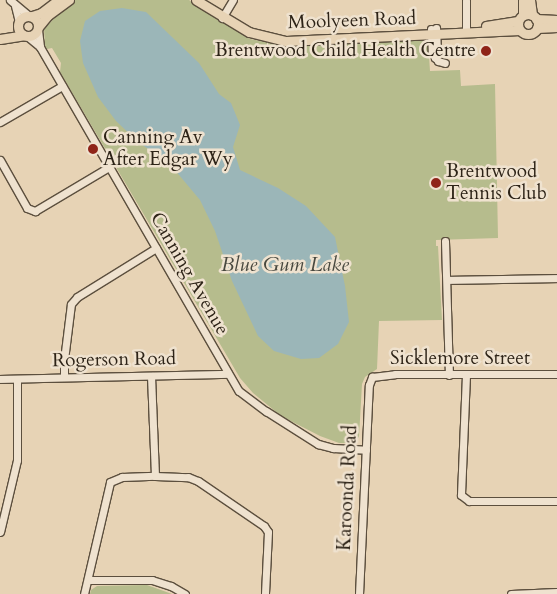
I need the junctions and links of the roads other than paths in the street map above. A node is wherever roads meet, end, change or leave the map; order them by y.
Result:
1 (58, 0) edge
2 (69, 0) edge
3 (196, 0) edge
4 (205, 0) edge
5 (466, 0) edge
6 (523, 0) edge
7 (530, 0) edge
8 (232, 1) edge
9 (12, 2) edge
10 (224, 15) junction
11 (30, 16) junction
12 (527, 17) junction
13 (557, 20) edge
14 (18, 24) junction
15 (557, 27) edge
16 (38, 28) junction
17 (537, 28) junction
18 (466, 30) junction
19 (520, 30) junction
20 (434, 31) junction
21 (26, 36) junction
22 (3, 38) edge
23 (40, 47) junction
24 (446, 63) dead end
25 (62, 86) junction
26 (0, 122) edge
27 (0, 160) edge
28 (109, 167) junction
29 (445, 241) dead end
30 (156, 248) junction
31 (557, 278) edge
32 (447, 280) junction
33 (228, 374) junction
34 (557, 374) edge
35 (449, 375) junction
36 (466, 375) junction
37 (151, 376) junction
38 (64, 377) junction
39 (0, 379) edge
40 (17, 379) junction
41 (369, 385) joint
42 (366, 450) junction
43 (155, 476) junction
44 (557, 501) edge
45 (0, 532) edge
46 (88, 580) junction
47 (557, 592) edge
48 (84, 594) edge
49 (185, 594) edge
50 (265, 594) edge
51 (359, 594) edge
52 (511, 594) edge

1 - 11 main road
2 - 16 main road
3 - 10 main road, Moolyeen Road
4 - 10 main road, Moolyeen Road
5 - 18 street
6 - 12 main road
7 - 12 main road
8 - 10 street
9 - 11 street, Canning Avenue
9 - 14 street, Canning Avenue
10 - 20 main road, Moolyeen Road
11 - 14 main road
11 - 16 main road, Canning Avenue
12 - 13 main road, Moolyeen Road
12 - 17 main road
12 - 18 main road, Moolyeen Road
12 - 19 main road
14 - 21 main road, Canning Avenue
14 - 22 main road
15 - 17 main road, Moolyeen Road
16 - 21 main road
16 - 23 street, Canning Avenue
17 - 19 main road, Moolyeen Road
18 - 19 main road, Moolyeen Road
18 - 20 main road, Moolyeen Road
20 - 24 street
21 - 22 main road
21 - 23 street, Canning Avenue
23 - 25 street, Canning Avenue
25 - 26 street
25 - 28 street, Canning Avenue
27 - 28 street
28 - 30 street, Canning Avenue
29 - 32 street
30 - 33 street, Canning Avenue
30 - 38 street
31 - 32 street
32 - 35 street
33 - 37 street, Rogerson Road
33 - 42 street, Canning Avenue
34 - 36 street, Sicklemore Street
35 - 36 street, Sicklemore Street
35 - 41 street, Sicklemore Street
36 - 44 street
37 - 38 street, Rogerson Road
37 - 43 street
38 - 40 street, Rogerson Road
39 - 40 street, Rogerson Road
40 - 45 street
41 - 42 street, Karoonda Road
42 - 51 street, Karoonda Road
43 - 46 street
43 - 50 street
46 - 48 street
46 - 49 street
47 - 52 street

